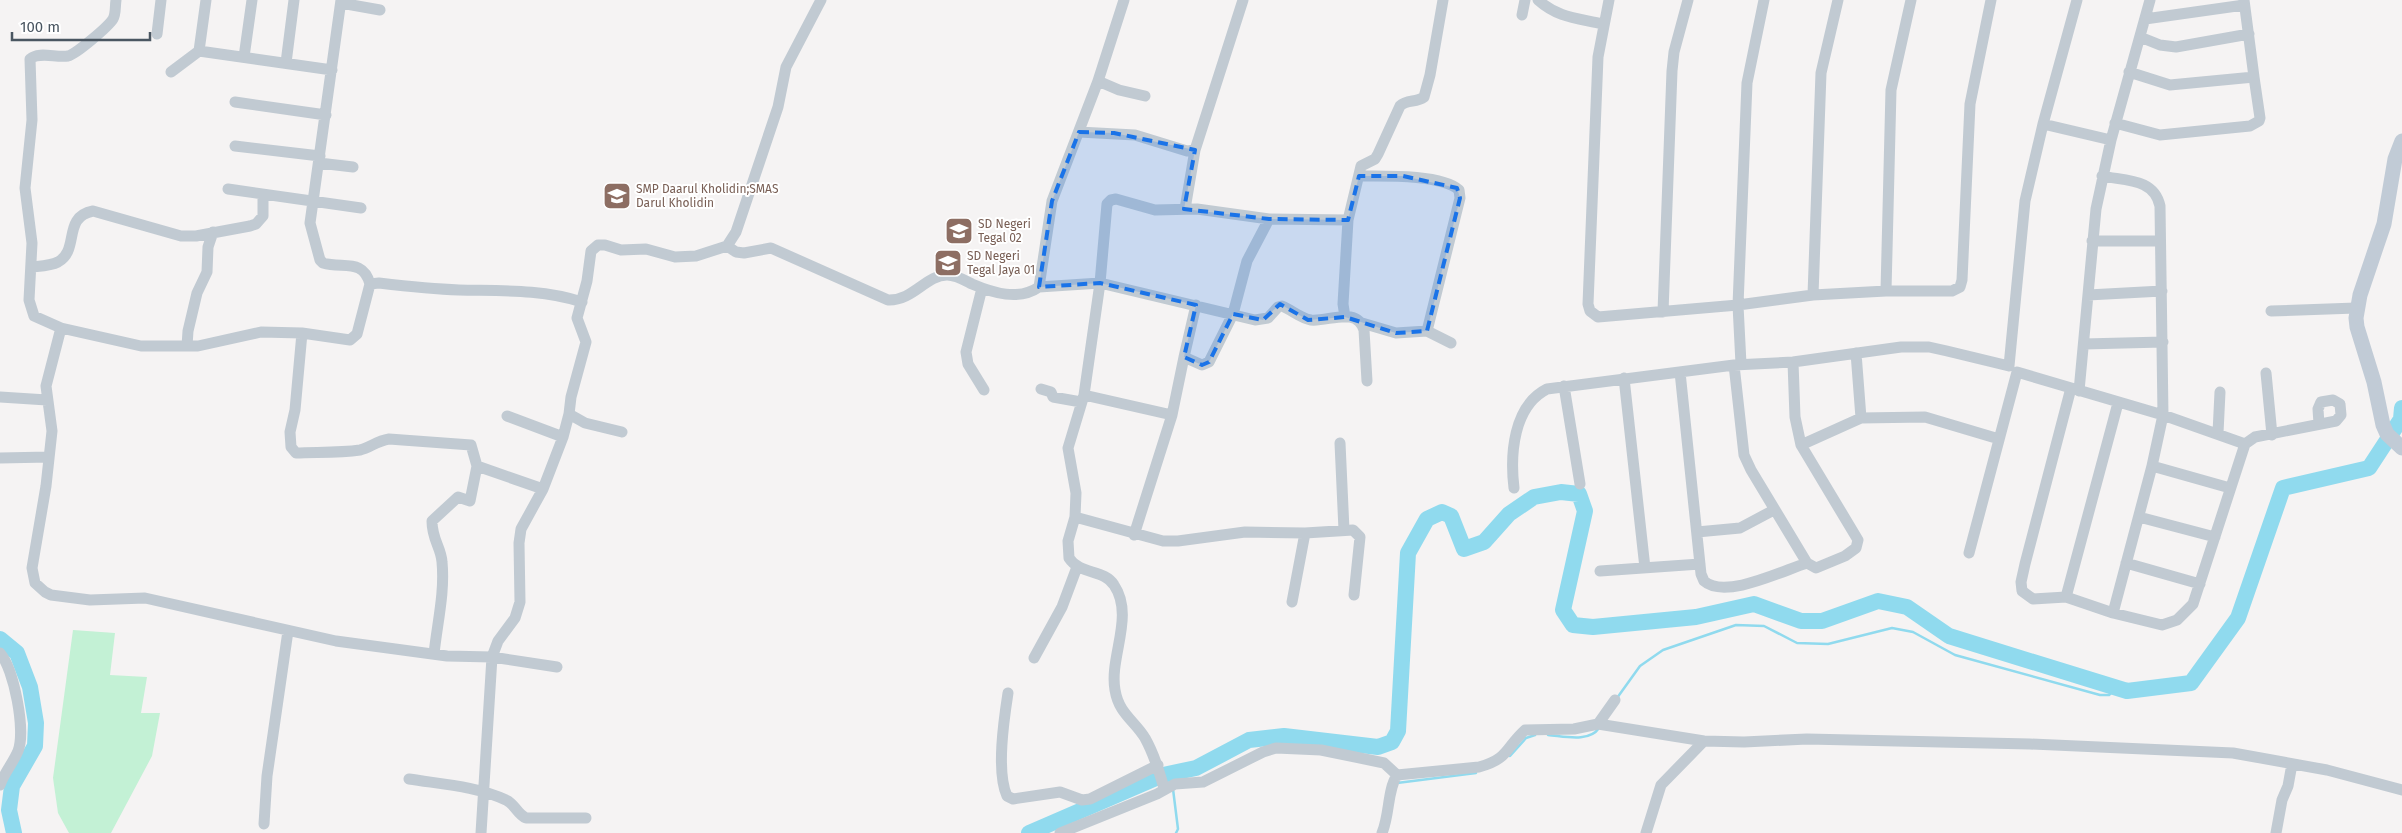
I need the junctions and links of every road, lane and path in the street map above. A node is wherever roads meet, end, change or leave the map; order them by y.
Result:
1 (116, 0) edge
2 (161, 0) edge
3 (206, 0) edge
4 (252, 0) edge
5 (294, 0) edge
6 (822, 0) edge
7 (1124, 0) edge
8 (1243, 0) edge
9 (1443, 0) edge
10 (1525, 0) edge
11 (1538, 0) edge
12 (1609, 0) edge
13 (1688, 0) edge
14 (1764, 0) edge
15 (1838, 0) edge
16 (1911, 0) edge
17 (1991, 0) edge
18 (2077, 0) edge
19 (2150, 0) edge
20 (341, 2) edge
21 (2244, 3) edge
22 (380, 10) dead end
23 (1522, 14) dead end
24 (2145, 20) junction
25 (1603, 24) junction
26 (157, 34) dead end
27 (2248, 34) junction
28 (2140, 37) junction
29 (199, 51) junction
30 (244, 57) junction
31 (286, 63) junction
32 (332, 70) junction
33 (171, 72) dead end
34 (2129, 72) junction
35 (2254, 77) junction
36 (1098, 82) junction
37 (1145, 96) dead end
38 (235, 102) dead end
39 (326, 115) junction
40 (2116, 123) junction
41 (2043, 124) junction
42 (1078, 132) junction
43 (2111, 140) junction
44 (2402, 141) edge
45 (236, 146) dead end
46 (1195, 150) junction
47 (320, 159) junction
48 (354, 167) dead end
49 (1359, 176) junction
50 (2102, 176) junction
51 (228, 189) dead end
52 (263, 195) junction
53 (314, 203) junction
54 (361, 208) dead end
55 (1185, 209) junction
56 (1269, 219) junction
57 (1348, 220) junction
58 (213, 232) junction
59 (2092, 241) junction
60 (2160, 241) junction
61 (727, 246) junction
62 (31, 267) junction
63 (1100, 282) junction
64 (370, 284) junction
65 (982, 288) junction
66 (1039, 288) junction
67 (1886, 291) junction
68 (2162, 291) junction
69 (1813, 295) junction
70 (2088, 295) junction
71 (582, 302) junction
72 (1196, 305) junction
73 (1738, 305) junction
74 (2356, 308) junction
75 (2271, 311) dead end
76 (1664, 312) junction
77 (1233, 314) junction
78 (1345, 316) junction
79 (1362, 323) junction
80 (61, 328) junction
81 (1427, 331) junction
82 (302, 333) junction
83 (2163, 342) junction
84 (1451, 343) dead end
85 (2084, 344) junction
86 (187, 346) junction
87 (1856, 353) junction
88 (1184, 358) junction
89 (1793, 362) junction
90 (1737, 364) junction
91 (2013, 369) junction
92 (1680, 372) junction
93 (2266, 373) dead end
94 (1624, 378) junction
95 (1367, 381) dead end
96 (1564, 386) junction
97 (2075, 389) junction
98 (984, 390) dead end
99 (1041, 390) dead end
100 (2220, 392) dead end
101 (0, 398) edge
102 (1082, 398) junction
103 (47, 400) junction
104 (2118, 403) junction
105 (569, 414) junction
106 (1172, 415) junction
107 (2163, 415) junction
108 (508, 416) dead end
109 (1861, 418) junction
110 (2319, 424) dead end
111 (622, 432) dead end
112 (2218, 433) junction
113 (2272, 435) junction
114 (563, 437) junction
115 (1999, 439) junction
116 (1340, 443) dead end
117 (2245, 444) junction
118 (1801, 445) junction
119 (2402, 448) edge
120 (49, 457) junction
121 (0, 458) edge
122 (478, 466) junction
123 (2152, 466) junction
124 (1580, 484) dead end
125 (1514, 488) dead end
126 (2230, 488) junction
127 (543, 489) junction
128 (1774, 510) junction
129 (1075, 517) junction
130 (2139, 517) junction
131 (1344, 530) junction
132 (1696, 532) junction
133 (1305, 533) junction
134 (1134, 535) junction
135 (2215, 537) junction
136 (1969, 553) dead end
137 (1806, 563) junction
138 (2126, 563) junction
139 (1700, 564) junction
140 (1077, 567) junction
141 (1645, 568) junction
142 (1600, 571) dead end
143 (2200, 584) junction
144 (1354, 594) dead end
145 (2066, 597) junction
146 (1292, 602) dead end
147 (2113, 613) junction
148 (288, 631) junction
149 (0, 653) edge
150 (434, 654) junction
151 (492, 658) junction
152 (1034, 658) dead end
153 (557, 667) dead end
154 (1008, 693) dead end
155 (1615, 700) dead end
156 (1602, 725) junction
157 (1704, 740) junction
158 (2292, 764) junction
159 (1158, 765) junction
160 (1397, 775) junction
161 (409, 779) dead end
162 (0, 785) edge
163 (1164, 788) junction
164 (2402, 790) edge
165 (484, 792) junction
166 (586, 818) dead end
167 (264, 824) dead end
168 (481, 833) edge
169 (1060, 833) edge
170 (1382, 833) edge
171 (1646, 833) edge
172 (2276, 833) edge

1 - 62 street
2 - 26 street
3 - 29 street
4 - 30 street
5 - 31 street
6 - 61 street
7 - 36 street
8 - 46 street
9 - 49 street
10 - 23 street
11 - 25 street
12 - 25 street
13 - 76 street
14 - 73 street
15 - 69 street
16 - 67 street
17 - 67 street
18 - 41 street
19 - 24 street
20 - 22 street
20 - 32 street
21 - 24 street
21 - 27 street
24 - 28 street
25 - 76 street
27 - 28 street
27 - 35 street
28 - 34 street
29 - 30 street
29 - 33 street
30 - 31 street
31 - 32 street
32 - 39 street
34 - 35 street
34 - 40 street
35 - 40 street
36 - 37 street
36 - 42 street
38 - 39 street
39 - 47 street
40 - 43 street
41 - 43 street
41 - 91 street
42 - 46 street
42 - 66 street
43 - 50 street
44 - 74 street
45 - 47 street
46 - 55 street
47 - 48 street
47 - 53 street
49 - 57 street
49 - 81 street
50 - 59 street
50 - 60 street
51 - 52 street
52 - 53 street
52 - 58 street
53 - 54 street
53 - 64 street
55 - 56 street
55 - 63 street
56 - 57 street
56 - 77 street
57 - 78 street
58 - 62 street
58 - 86 street
59 - 60 street
59 - 70 street
60 - 68 street
61 - 65 street
61 - 71 street
62 - 80 street
63 - 66 street
63 - 72 street
63 - 102 street
64 - 71 street
64 - 82 street
65 - 66 street
65 - 98 street
67 - 69 street
68 - 70 street
68 - 83 street
69 - 73 street
70 - 85 street
71 - 105 street
72 - 77 street
72 - 88 street
73 - 76 street
73 - 90 street
74 - 75 street
74 - 119 street
77 - 78 street
77 - 88 street
78 - 79 street
79 - 81 street
79 - 95 street
80 - 86 street
80 - 103 street
81 - 84 street
82 - 86 street
82 - 122 street
83 - 85 street
83 - 107 street
85 - 97 street
87 - 89 street
87 - 91 street
87 - 109 street
88 - 106 street
89 - 90 street
89 - 118 street
90 - 92 street
90 - 128 street
91 - 97 street
91 - 115 street
92 - 94 street
92 - 132 street
93 - 113 street
94 - 96 street
94 - 141 street
96 - 124 street
96 - 125 street
97 - 104 street
97 - 145 street
99 - 102 street
100 - 112 street
101 - 103 street
102 - 106 street
102 - 129 street
103 - 120 street
104 - 107 street
104 - 145 street
105 - 111 street
105 - 114 street
106 - 134 street
107 - 112 street
107 - 123 street
108 - 114 street
109 - 115 street
109 - 118 street
110 - 113 street
112 - 117 street
113 - 117 street
114 - 127 street
115 - 136 street
116 - 131 street
117 - 126 street
118 - 137 street
120 - 121 street
120 - 148 street
122 - 127 street
122 - 150 street
123 - 126 street
123 - 130 street
126 - 135 street
127 - 151 street
128 - 132 street
128 - 137 street
129 - 134 street
129 - 140 street
130 - 135 street
130 - 138 street
131 - 133 street
131 - 144 street
132 - 139 street
133 - 134 street
133 - 146 street
135 - 143 street
137 - 139 street
138 - 143 street
138 - 147 street
139 - 141 street
140 - 152 street
140 - 159 street
141 - 142 street
143 - 147 street
145 - 147 street
148 - 150 street
148 - 167 street
149 - 162 street
150 - 151 street
151 - 153 street
151 - 165 street
154 - 159 street
155 - 156 street
156 - 157 street
156 - 160 street
157 - 158 street
157 - 171 street
158 - 164 street
158 - 172 street
159 - 163 street
160 - 163 street
160 - 170 street
161 - 165 street
163 - 169 street
165 - 166 street
165 - 168 street

